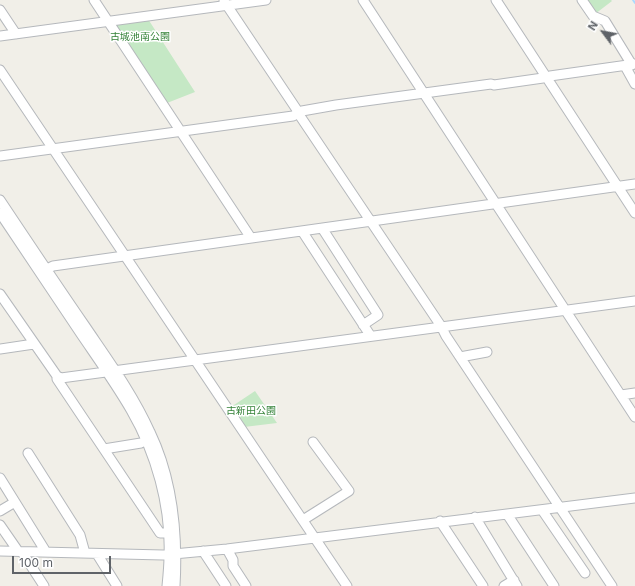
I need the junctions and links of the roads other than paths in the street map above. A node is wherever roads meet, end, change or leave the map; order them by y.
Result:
1 (94, 0) edge
2 (266, 0) edge
3 (363, 0) edge
4 (496, 0) edge
5 (582, 0) edge
6 (225, 4) edge
7 (0, 10) edge
8 (108, 21) junction
9 (16, 34) junction
10 (0, 36) edge
11 (629, 66) edge
12 (0, 70) edge
13 (548, 79) junction
14 (635, 84) edge
15 (425, 95) junction
16 (297, 114) junction
17 (180, 130) junction
18 (51, 148) junction
19 (0, 156) edge
20 (635, 184) edge
21 (618, 187) junction
22 (0, 200) edge
23 (496, 204) junction
24 (0, 213) edge
25 (635, 213) edge
26 (369, 223) junction
27 (322, 228) junction
28 (302, 231) junction
29 (251, 238) junction
30 (123, 256) junction
31 (46, 269) junction
32 (0, 294) edge
33 (635, 301) edge
34 (567, 312) junction
35 (363, 325) junction
36 (440, 328) junction
37 (370, 335) junction
38 (34, 344) junction
39 (0, 349) edge
40 (487, 352) dead end
41 (460, 357) junction
42 (196, 361) junction
43 (110, 370) junction
44 (57, 377) junction
45 (635, 393) edge
46 (621, 395) junction
47 (635, 417) edge
48 (146, 440) junction
49 (313, 442) dead end
50 (104, 449) junction
51 (28, 453) dead end
52 (0, 478) edge
53 (635, 498) edge
54 (15, 502) junction
55 (558, 506) junction
56 (542, 510) junction
57 (0, 511) edge
58 (507, 514) junction
59 (475, 517) junction
60 (303, 520) junction
61 (440, 521) junction
62 (0, 525) edge
63 (168, 533) junction
64 (313, 536) junction
65 (227, 549) junction
66 (18, 550) junction
67 (45, 550) junction
68 (0, 551) edge
69 (84, 551) junction
70 (203, 551) junction
71 (98, 554) junction
72 (173, 554) junction
73 (585, 573) dead end
74 (516, 583) edge
75 (44, 586) edge
76 (117, 586) edge
77 (167, 586) edge
78 (175, 586) edge
79 (226, 586) edge
80 (246, 586) edge
81 (347, 586) edge
82 (482, 586) edge
83 (504, 586) edge
84 (554, 586) edge
85 (612, 586) edge

1 - 8 street
2 - 6 street
3 - 15 street
4 - 13 street
5 - 11 street
6 - 8 street
6 - 16 street
7 - 9 street
8 - 9 street
8 - 17 street
9 - 10 street
11 - 13 street
11 - 14 street
12 - 18 street
13 - 15 street
13 - 21 street
15 - 16 street
15 - 23 street
16 - 17 street
16 - 26 street
17 - 18 street
17 - 29 street
18 - 19 street
18 - 30 street
20 - 21 street
21 - 23 street
21 - 25 street
22 - 31 street
23 - 26 street
23 - 34 street
24 - 43 street
26 - 27 street
26 - 36 street
27 - 28 street
27 - 35 street
28 - 29 street
28 - 35 street
29 - 30 street
30 - 31 street
30 - 42 street
31 - 43 street
32 - 38 street
33 - 34 street
34 - 36 street
34 - 46 street
35 - 37 street
36 - 37 street
36 - 41 street
37 - 42 street
38 - 39 street
38 - 44 street
40 - 41 street
41 - 55 street
42 - 43 street
42 - 60 street
43 - 44 street
43 - 48 street
43 - 72 street
44 - 50 street
45 - 46 street
46 - 47 street
48 - 50 street
48 - 63 street
49 - 60 street
50 - 63 street
51 - 69 street
52 - 54 street
53 - 55 street
54 - 57 street
54 - 67 street
55 - 56 street
55 - 85 street
56 - 58 street
56 - 73 street
58 - 59 street
58 - 84 street
59 - 61 street
59 - 74 street
60 - 64 street
61 - 64 street
61 - 82 street
62 - 66 street
63 - 72 street
64 - 65 street
64 - 81 street
65 - 70 street
65 - 80 street
66 - 67 street
66 - 68 street
66 - 75 street
67 - 69 street
69 - 71 street
70 - 72 street
70 - 79 street
71 - 72 street
71 - 76 street
72 - 77 street
72 - 78 street
74 - 83 street

